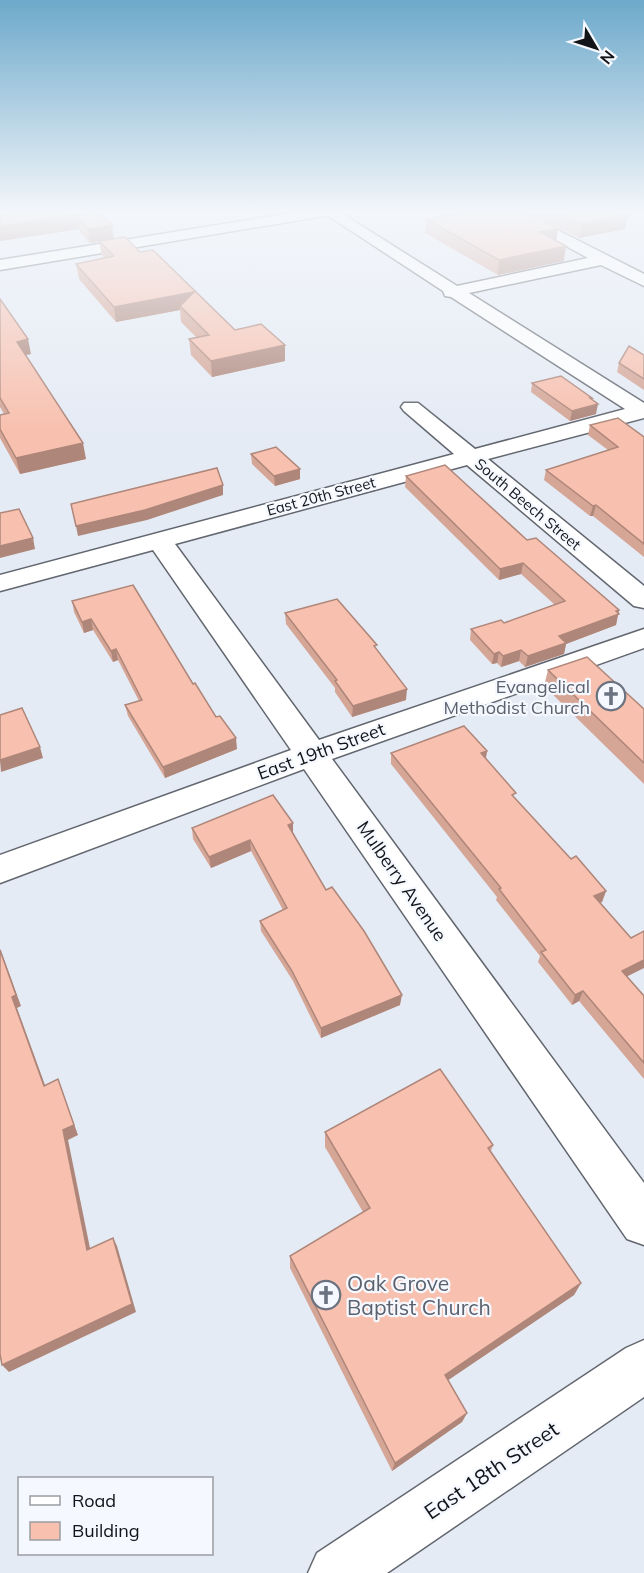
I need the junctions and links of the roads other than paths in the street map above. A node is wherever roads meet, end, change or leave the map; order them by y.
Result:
1 (440, 284) edge
2 (487, 284) edge
3 (451, 292) junction
4 (411, 407) dead end
5 (643, 412) edge
6 (470, 455) junction
7 (159, 540) junction
8 (0, 583) edge
9 (644, 600) edge
10 (644, 638) edge
11 (312, 754) junction
12 (0, 869) edge
13 (644, 1222) edge
14 (644, 1366) edge
15 (337, 1573) edge

1 - 3 street
2 - 3 street
3 - 5 street
4 - 6 street, South Beech Street
5 - 6 street, East 20th Street
6 - 7 street, East 20th Street
6 - 9 street, South Beech Street
7 - 8 street, East 20th Street
7 - 11 street, Mulberry Avenue
10 - 11 street, East 19th Street
11 - 12 street, East 19th Street
11 - 13 street, Mulberry Avenue
14 - 15 street, East 18th Street

